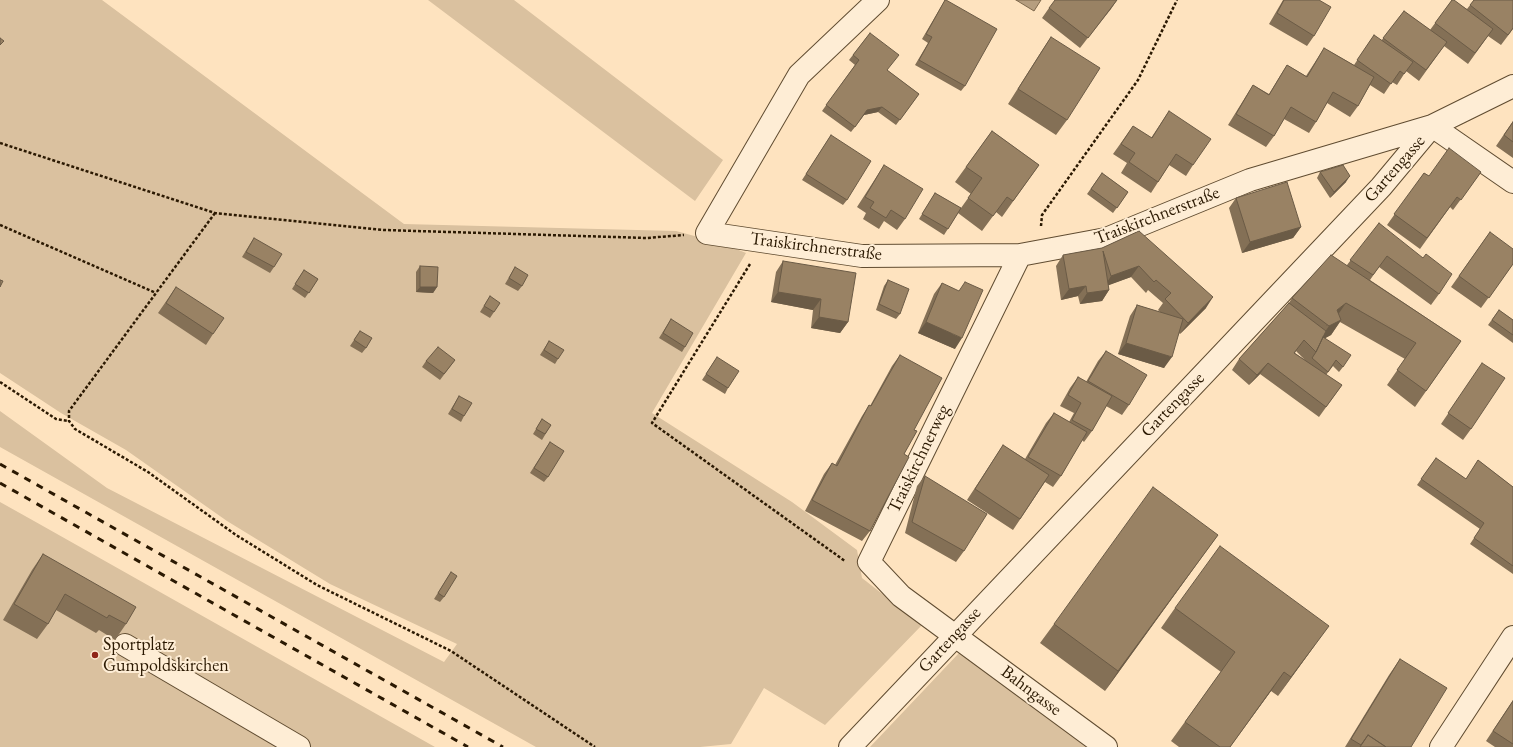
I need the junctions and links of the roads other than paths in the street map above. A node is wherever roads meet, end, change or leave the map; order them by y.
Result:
1 (878, 0) edge
2 (1513, 86) edge
3 (1432, 126) junction
4 (1513, 182) edge
5 (1029, 253) junction
6 (956, 635) junction
7 (1513, 637) edge
8 (125, 645) dead end
9 (299, 747) edge
10 (850, 747) edge
11 (1106, 747) edge
12 (1441, 747) edge

1 - 5 street, Traiskirchnerstraße
2 - 3 street, Gartengasse
3 - 4 street
3 - 5 street, Traiskirchnerstraße
3 - 6 street, Gartengasse
5 - 6 street, Traiskirchnerweg
6 - 10 street, Gartengasse
6 - 11 street, Bahngasse
7 - 12 street
8 - 9 street

